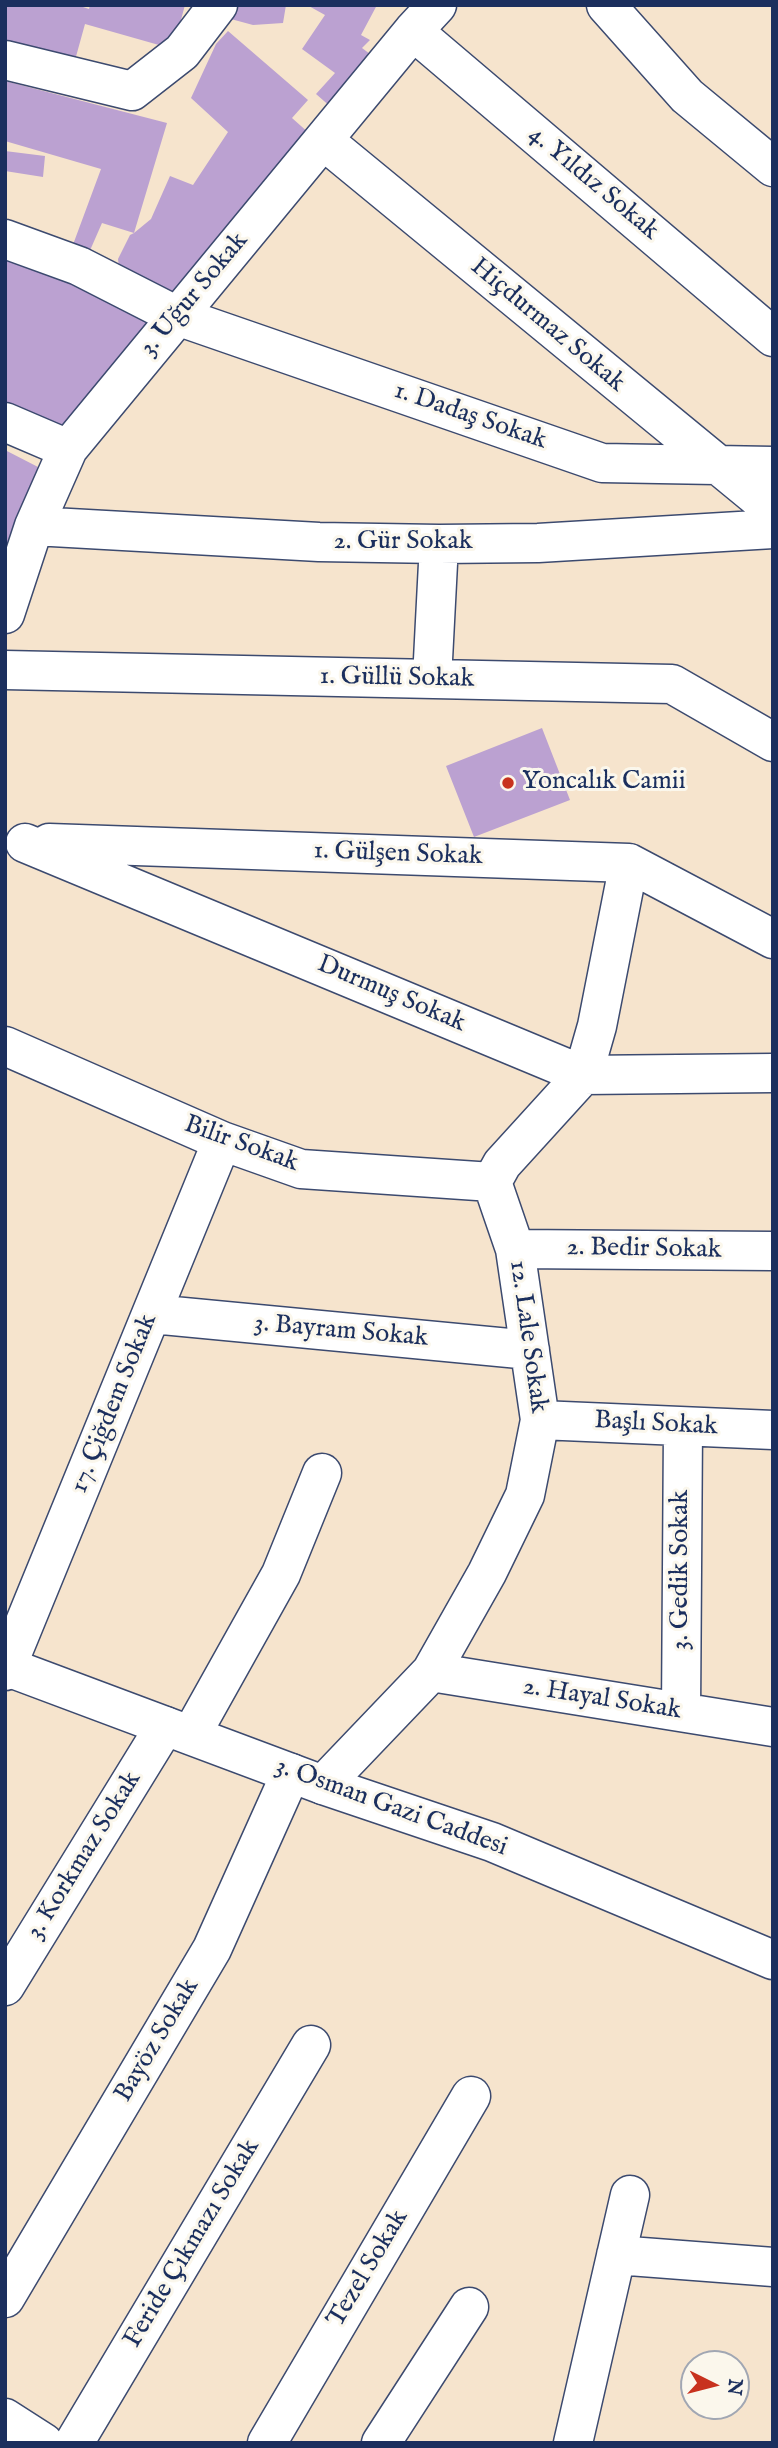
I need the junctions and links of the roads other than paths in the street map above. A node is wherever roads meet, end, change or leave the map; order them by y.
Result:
1 (218, 5) edge
2 (606, 5) edge
3 (425, 18) edge
4 (5, 60) edge
5 (323, 140) junction
6 (773, 167) edge
7 (5, 239) edge
8 (177, 316) junction
9 (773, 337) edge
10 (5, 422) edge
11 (68, 449) junction
12 (716, 465) junction
13 (773, 466) edge
14 (773, 510) edge
15 (34, 526) junction
16 (773, 529) edge
17 (439, 544) junction
18 (6, 611) edge
19 (5, 670) edge
20 (432, 680) junction
21 (773, 742) edge
22 (15, 840) edge
23 (628, 863) junction
24 (773, 939) edge
25 (5, 1046) edge
26 (773, 1073) edge
27 (583, 1074) junction
28 (222, 1141) junction
29 (492, 1182) junction
30 (515, 1249) junction
31 (773, 1251) edge
32 (152, 1314) junction
33 (530, 1350) junction
34 (540, 1420) junction
35 (683, 1427) junction
36 (773, 1430) edge
37 (322, 1474) dead end
38 (6, 1668) edge
39 (431, 1672) junction
40 (681, 1712) junction
41 (773, 1727) edge
42 (178, 1731) junction
43 (307, 1779) junction
44 (773, 1960) edge
45 (5, 1986) edge
46 (312, 2045) dead end
47 (471, 2096) dead end
48 (630, 2195) dead end
49 (616, 2255) junction
50 (773, 2267) edge
51 (5, 2298) edge
52 (469, 2306) dead end
53 (5, 2418) edge
54 (44, 2443) edge
55 (74, 2443) edge
56 (267, 2443) edge
57 (381, 2443) edge
58 (573, 2443) edge

1 - 4 street
2 - 6 street
3 - 5 street, 3. Uğur Sokak
3 - 9 street, 4. Yıldız Sokak
5 - 8 street, 3. Uğur Sokak
5 - 12 street, Hiçdurmaz Sokak
7 - 8 street, 1. Dadaş Sokak
8 - 11 street, 3. Uğur Sokak
8 - 12 street, 1. Dadaş Sokak
10 - 11 street
11 - 15 street, 3. Uğur Sokak
12 - 13 street, 1. Dadaş Sokak
12 - 14 street, Hiçdurmaz Sokak
15 - 17 street, 2. Gür Sokak
15 - 18 street, 3. Uğur Sokak
16 - 17 street, 2. Gür Sokak
17 - 20 street
19 - 20 street, 1. Güllü Sokak
20 - 21 street, 1. Güllü Sokak
22 - 23 street, 1. Gülşen Sokak
22 - 27 street, Durmuş Sokak
23 - 24 street, 1. Gülşen Sokak
23 - 27 street
25 - 28 street, Bilir Sokak
26 - 27 street, Durmuş Sokak
27 - 29 street
28 - 29 street, Bilir Sokak
28 - 32 street, 17. Çiğdem Sokak
29 - 30 street, 12. Lale Sokak
30 - 31 street, 2. Bedir Sokak
30 - 33 street, 12. Lale Sokak
32 - 33 street, 3. Bayram Sokak
32 - 38 street, 17. Çiğdem Sokak
33 - 34 street, 12. Lale Sokak
34 - 35 street, Başlı Sokak
34 - 39 street, 12. Lale Sokak
35 - 36 street, Başlı Sokak
35 - 40 street, 3. Gedik Sokak
37 - 42 street, 3. Korkmaz Sokak
38 - 42 street, 3. Osman Gazi Caddesi
39 - 40 street, 2. Hayal Sokak
39 - 43 street, 12. Lale Sokak
40 - 41 street, 2. Hayal Sokak
42 - 43 street, 3. Osman Gazi Caddesi
42 - 45 street, 3. Korkmaz Sokak
43 - 44 street, 3. Osman Gazi Caddesi
43 - 51 street, Bayöz Sokak
46 - 55 street, Feride Çıkmazı Sokak
47 - 56 street, Tezel Sokak
48 - 49 street
49 - 50 street
49 - 58 street
52 - 57 street
53 - 54 street

